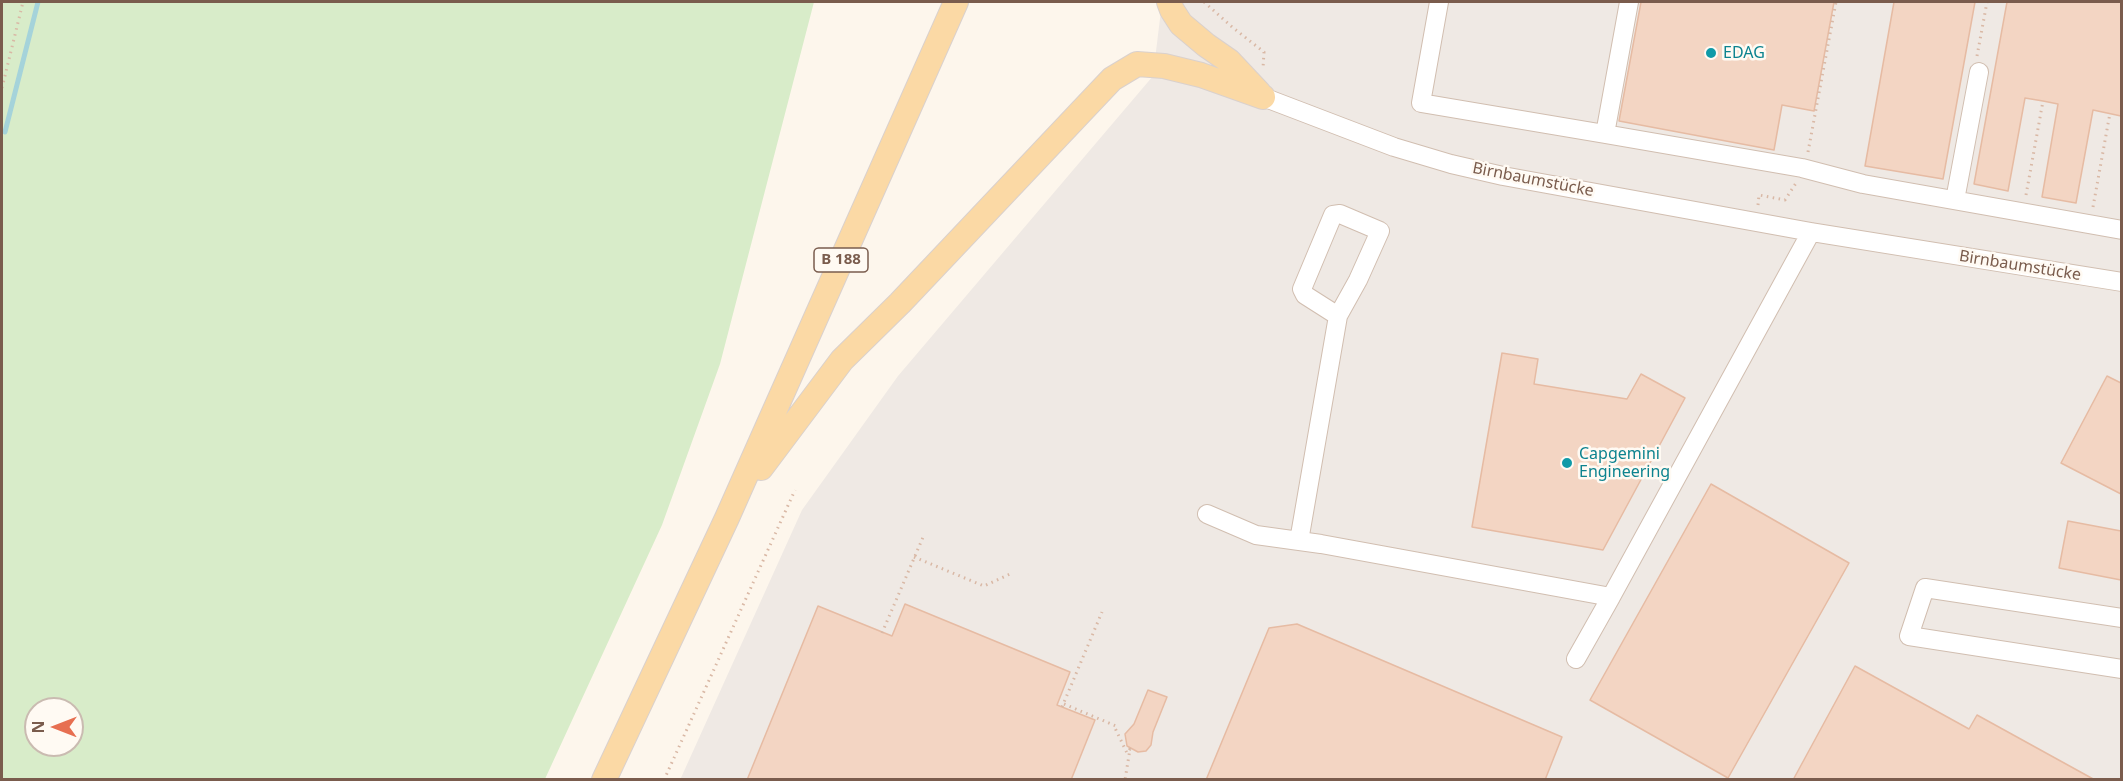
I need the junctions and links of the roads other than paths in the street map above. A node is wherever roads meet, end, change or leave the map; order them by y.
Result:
1 (956, 2) edge
2 (1169, 2) edge
3 (1439, 2) edge
4 (1629, 2) edge
5 (1978, 65) road end
6 (1263, 97) junction
7 (1605, 134) junction
8 (1955, 200) junction
9 (2121, 230) edge
10 (1811, 232) junction
11 (2121, 282) edge
12 (1338, 316) junction
13 (1207, 514) dead end
14 (727, 518) junction
15 (1299, 541) junction
16 (1611, 597) junction
17 (2121, 618) edge
18 (1576, 660) dead end
19 (2121, 669) edge
20 (604, 780) edge

1 - 14 main road, B 188
2 - 6 main road
3 - 7 street
4 - 7 street
5 - 8 street
6 - 10 street, Birnbaumstücke
6 - 14 main road
7 - 8 street
8 - 9 street
10 - 11 street, Birnbaumstücke
10 - 16 street
12 - 12 street
12 - 15 street
13 - 15 street
14 - 20 main road, B 188
15 - 16 street
16 - 18 street
17 - 19 street

